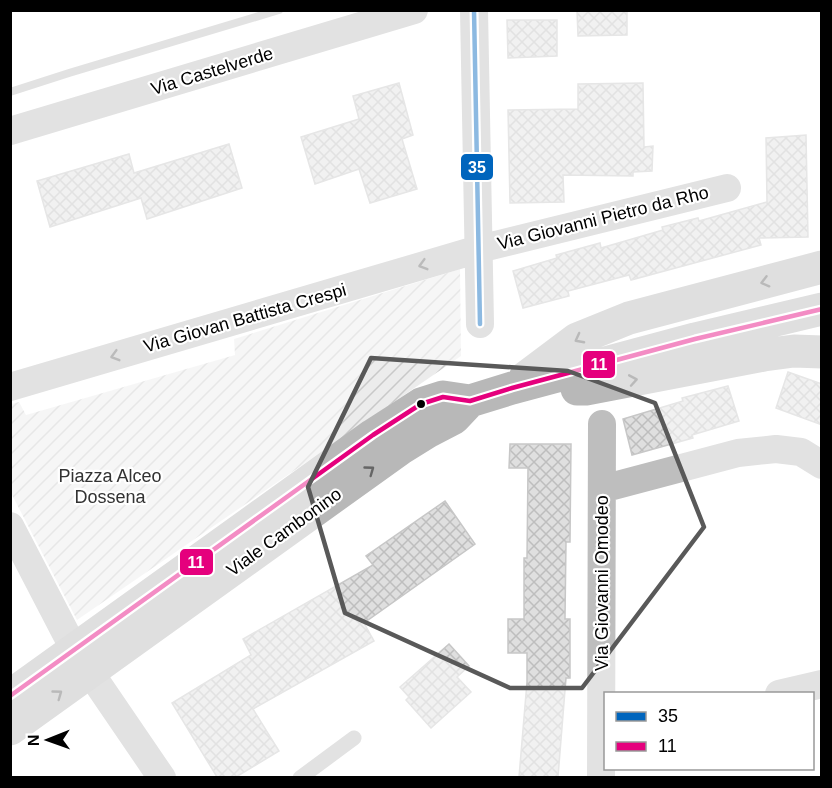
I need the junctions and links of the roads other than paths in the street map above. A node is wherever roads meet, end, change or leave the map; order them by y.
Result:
1 (414, 10) edge
2 (474, 10) edge
3 (10, 131) edge
4 (727, 188) dead end
5 (479, 249) junction
6 (822, 267) edge
7 (822, 309) edge
8 (480, 324) dead end
9 (822, 352) edge
10 (10, 387) edge
11 (512, 388) junction
12 (602, 424) dead end
13 (822, 465) edge
14 (602, 489) junction
15 (10, 526) edge
16 (82, 660) junction
17 (822, 684) edge
18 (784, 692) edge
19 (10, 696) edge
20 (10, 729) edge
21 (603, 732) edge
22 (354, 738) dead end
23 (162, 777) edge
24 (300, 777) edge
25 (601, 777) edge

1 - 3 street, Via Castelverde
2 - 5 street, Via Giovanni Pietro da Rho
4 - 5 street, Via Giovanni Pietro da Rho
5 - 8 street, Via Giovanni Pietro da Rho
5 -> 10 street, Via Giovan Battista Crespi
6 -> 11 street
7 - 11 street, Viale Cambonino
11 -> 9 street
11 - 16 street, Viale Cambonino
12 - 14 street, Via Giovanni Omodeo
13 - 14 street
14 - 21 street, Via Giovanni Omodeo
15 - 16 street
16 - 19 street, Viale Cambonino
20 -> 16 street, Viale Cambonino
16 - 23 street
17 - 18 street
21 - 25 street, Via Giovanni Omodeo
22 - 24 lane

